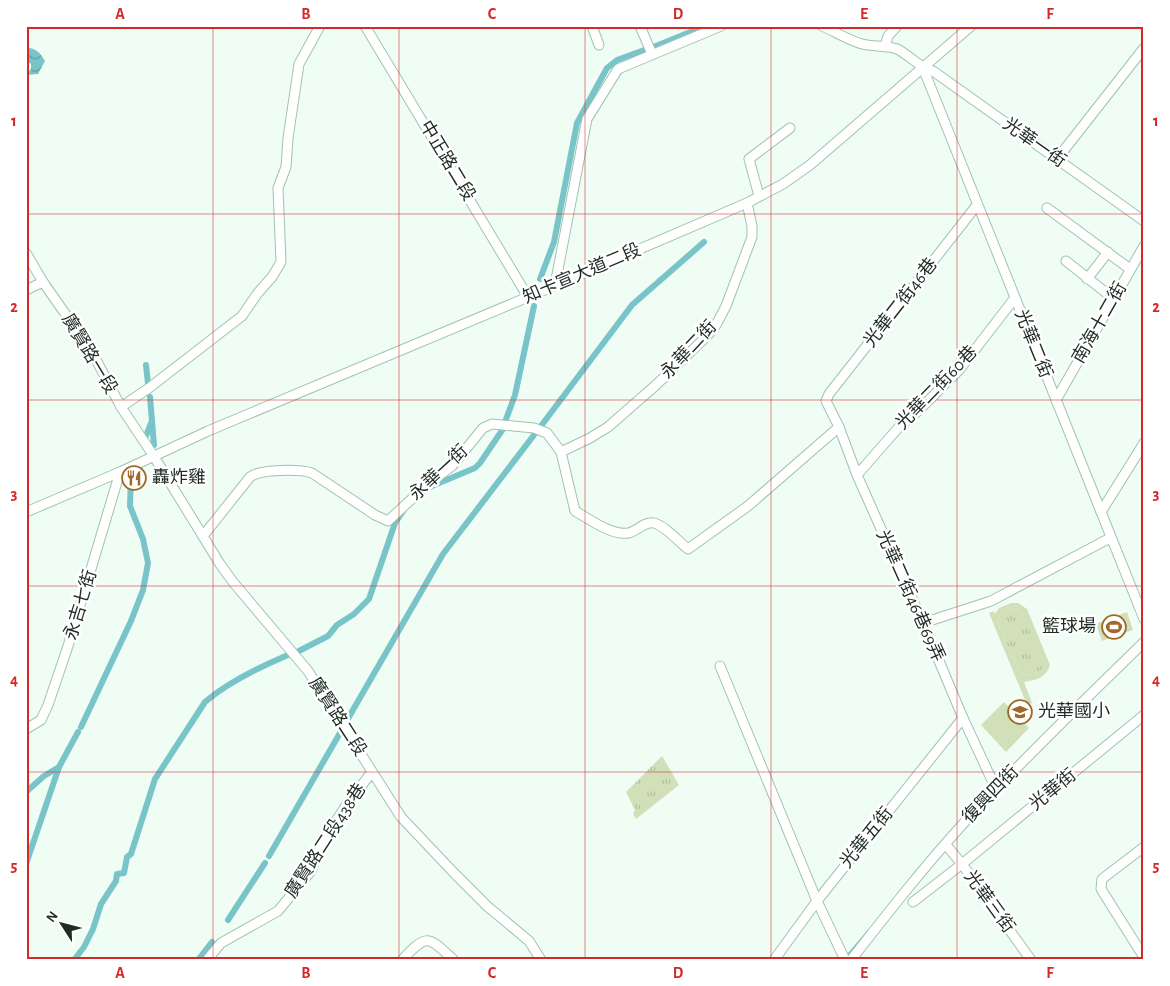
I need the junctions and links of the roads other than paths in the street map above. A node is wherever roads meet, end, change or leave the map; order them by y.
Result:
1 (320, 26) edge
2 (365, 26) edge
3 (592, 26) edge
4 (640, 26) edge
5 (721, 26) edge
6 (822, 26) edge
7 (897, 26) edge
8 (971, 26) edge
9 (599, 45) dead end
10 (885, 47) junction
11 (1144, 48) edge
12 (652, 54) junction
13 (923, 68) junction
14 (790, 128) dead end
15 (1057, 159) junction
16 (759, 196) junction
17 (747, 203) junction
18 (977, 205) junction
19 (1047, 208) dead end
20 (1144, 222) edge
21 (1144, 246) edge
22 (1108, 252) junction
23 (26, 253) edge
24 (1066, 261) dead end
25 (1130, 269) junction
26 (1087, 279) junction
27 (44, 282) junction
28 (555, 285) junction
29 (26, 290) edge
30 (528, 297) junction
31 (1014, 299) junction
32 (1114, 299) junction
33 (1056, 400) junction
34 (826, 401) joint
35 (120, 407) junction
36 (839, 427) junction
37 (1144, 443) edge
38 (561, 452) junction
39 (153, 456) junction
40 (120, 472) junction
41 (857, 475) junction
42 (26, 512) edge
43 (1101, 512) junction
44 (203, 536) junction
45 (1110, 538) junction
46 (1144, 619) edge
47 (923, 623) junction
48 (1144, 642) edge
49 (720, 666) dead end
50 (1144, 715) edge
51 (962, 718) junction
52 (26, 729) edge
53 (372, 772) junction
54 (996, 790) junction
55 (946, 845) junction
56 (1144, 847) edge
57 (962, 864) junction
58 (817, 901) junction
59 (913, 902) dead end
60 (1140, 956) edge
61 (206, 960) edge
62 (402, 960) edge
63 (454, 960) edge
64 (541, 960) edge
65 (774, 960) edge
66 (845, 960) edge
67 (851, 960) edge
68 (1031, 960) edge

1 - 35 street
2 - 30 street, 中正路二段
3 - 9 street
4 - 12 street
5 - 12 street
6 - 10 street, 光華一街
7 - 10 street
8 - 13 street, 知卡宣大道二段
10 - 13 street, 光華一街
11 - 15 street
12 - 28 street
13 - 15 street, 光華一街
13 - 16 street, 知卡宣大道二段
13 - 18 street, 光華二街
14 - 16 street
15 - 20 street, 光華一街
16 - 17 street, 知卡宣大道二段
17 - 28 street, 知卡宣大道二段
17 - 38 street, 永華二街
18 - 31 street, 光華二街
18 - 34 street, 光華二街46巷
19 - 22 street
21 - 25 street, 南海十二街
22 - 25 street
22 - 26 street
23 - 27 street, 廣賢路一段
24 - 26 street
25 - 32 street, 南海十二街
26 - 32 street
27 - 29 street
27 - 35 street, 廣賢路一段
28 - 30 street, 知卡宣大道二段
30 - 39 street, 知卡宣大道二段
31 - 33 street, 光華二街
31 - 41 street, 光華二街60巷
32 - 33 street, 南海十二街
33 - 43 street, 光華二街
34 - 36 street, 光華二街46巷69弄
35 - 39 street, 廣賢路一段
36 - 38 street, 永華一街
36 - 41 street, 光華二街46巷69弄
37 - 43 street
38 - 44 street, 永華一街
39 - 40 street, 知卡宣大道二段
39 - 44 street, 廣賢路二段
40 - 42 street, 知卡宣大道二段
40 - 52 street, 永吉七街
41 - 47 street, 光華二街46巷69弄
43 - 45 street, 光華二街
44 - 53 street, 廣賢路二段
45 - 46 street, 光華二街
45 - 47 street
47 - 51 street, 光華二街46巷69弄
48 - 54 street, 復興四街
49 - 58 street
50 - 57 street, 光華街
51 - 54 street, 光華二街46巷69弄
51 - 58 street, 光華五街
53 - 61 street, 廣賢路二段438巷
53 - 64 street, 廣賢路二段
54 - 55 street, 復興四街
55 - 57 street, 光華三街
55 - 67 street, 復興四街
56 - 60 street
57 - 59 street, 光華街
57 - 68 street, 光華三街
58 - 65 street, 光華五街
58 - 66 street
62 - 63 street

